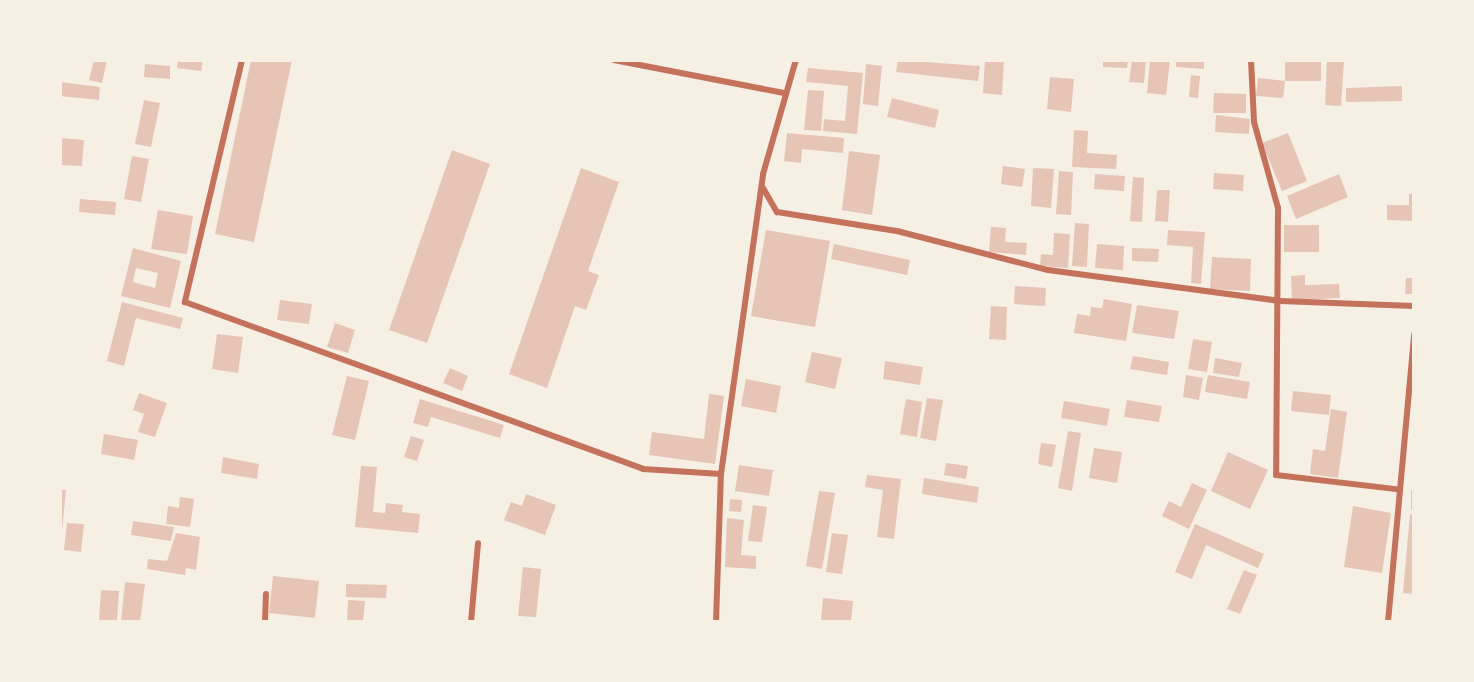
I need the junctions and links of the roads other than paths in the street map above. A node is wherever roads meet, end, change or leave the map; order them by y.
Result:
1 (242, 60) edge
2 (614, 60) edge
3 (796, 60) edge
4 (1251, 60) edge
5 (783, 93) junction
6 (763, 188) junction
7 (1280, 301) junction
8 (1414, 306) edge
9 (1414, 334) edge
10 (721, 474) junction
11 (1396, 489) junction
12 (478, 543) dead end
13 (266, 594) dead end
14 (265, 622) edge
15 (471, 622) edge
16 (716, 622) edge
17 (1388, 622) edge

1 - 10 street
2 - 5 street
3 - 5 street
4 - 7 street
5 - 6 street
6 - 7 street
6 - 10 street
7 - 8 street
7 - 11 street
9 - 11 street
10 - 16 street
11 - 17 street
12 - 15 street
13 - 14 street

